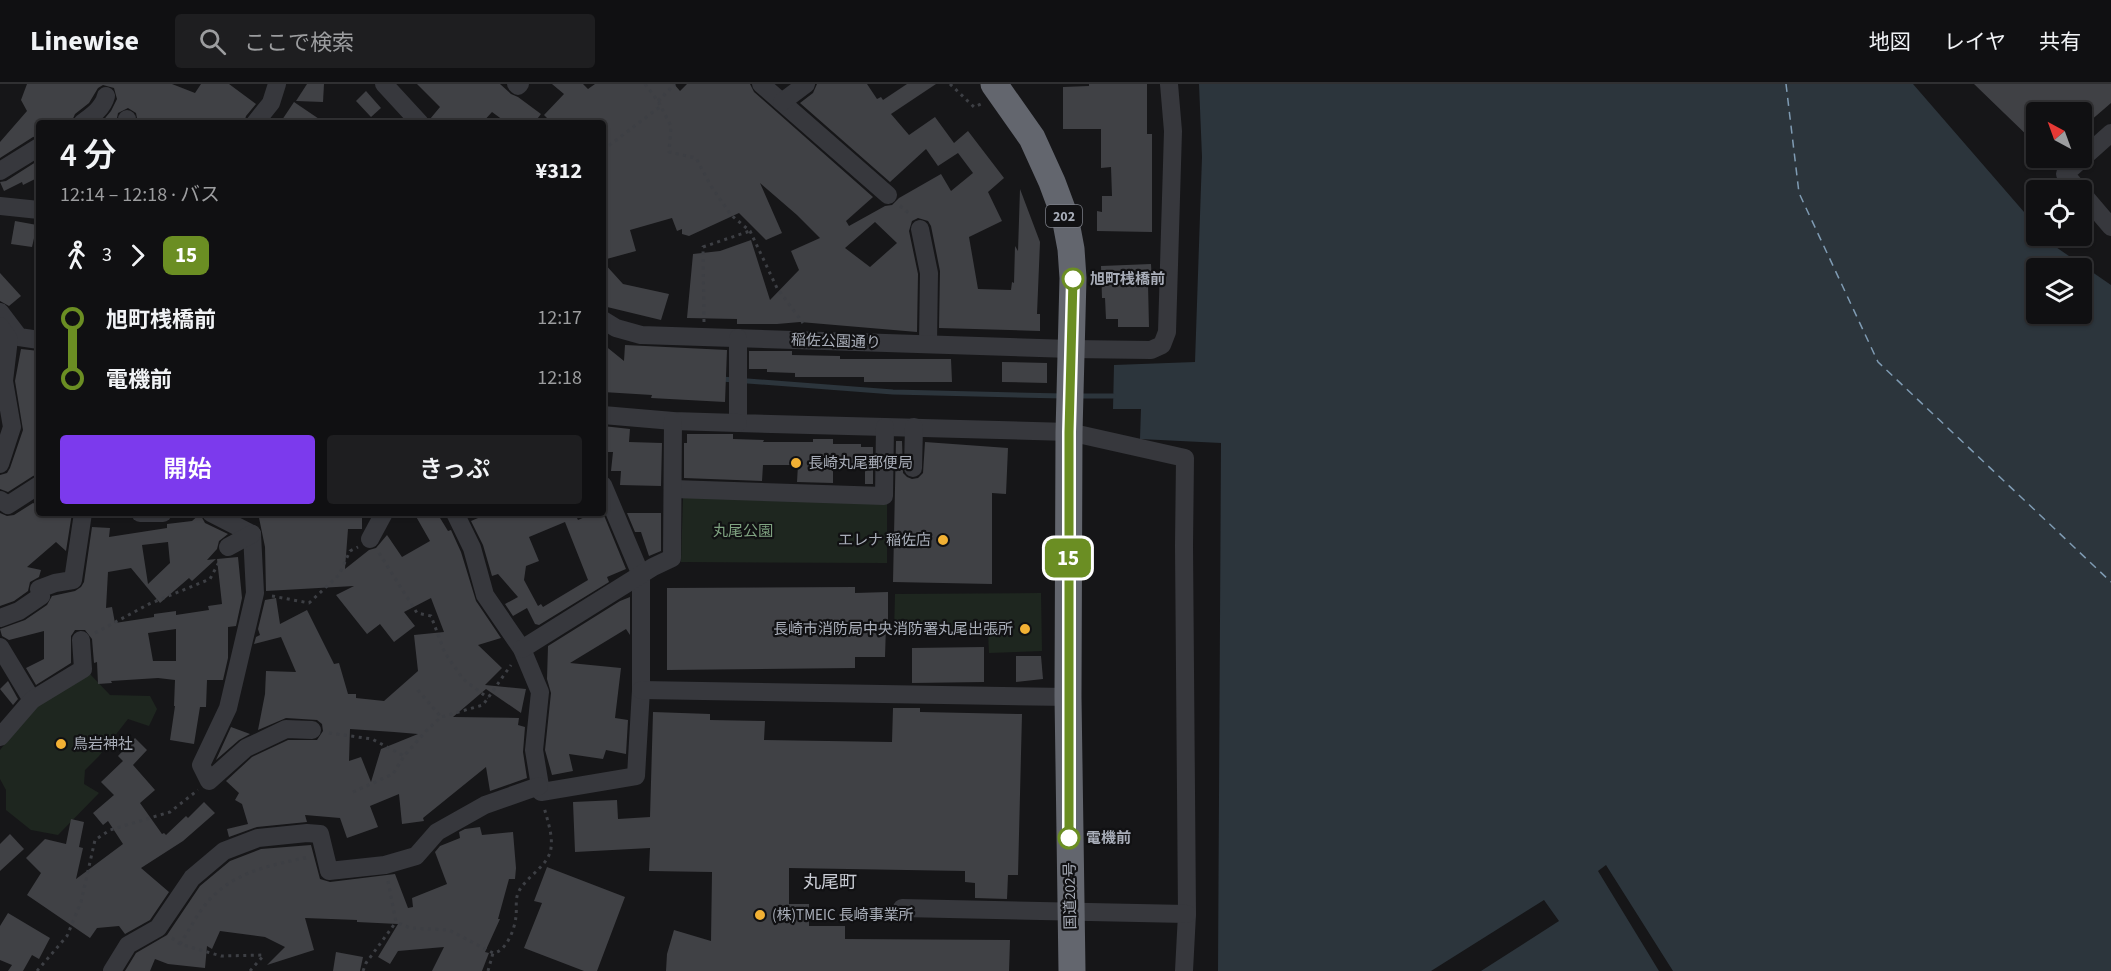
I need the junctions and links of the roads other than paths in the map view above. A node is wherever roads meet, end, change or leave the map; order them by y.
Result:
1 (277, 84) edge
2 (384, 84) edge
3 (761, 84) edge
4 (806, 84) edge
5 (994, 84) edge
6 (1169, 84) edge
7 (106, 96) dead end
8 (782, 102) junction
9 (86, 120) edge
10 (257, 120) edge
11 (417, 120) edge
12 (2111, 133) edge
13 (36, 149) edge
14 (0, 171) edge
15 (2070, 180) edge
16 (888, 195) road end
17 (2092, 205) edge
18 (0, 206) edge
19 (36, 210) edge
20 (2111, 227) edge
21 (920, 229) road end
22 (0, 312) edge
23 (606, 322) edge
24 (0, 326) edge
25 (738, 338) junction
26 (36, 340) edge
27 (928, 344) junction
28 (1071, 358) junction
29 (738, 413) junction
30 (606, 415) edge
31 (673, 421) junction
32 (1069, 423) junction
33 (885, 427) junction
34 (914, 427) junction
35 (0, 464) edge
36 (913, 468) dead end
37 (36, 487) edge
38 (673, 489) junction
39 (606, 492) edge
40 (0, 500) edge
41 (83, 516) edge
42 (218, 516) edge
43 (382, 516) edge
44 (456, 516) edge
45 (252, 534) junction
46 (369, 539) road end
47 (228, 547) road end
48 (641, 575) junction
49 (0, 618) edge
50 (81, 640) road end
51 (522, 649) junction
52 (2, 653) edge
53 (641, 690) junction
54 (1068, 697) junction
55 (32, 699) junction
56 (312, 730) road end
57 (0, 737) edge
58 (540, 789) junction
59 (902, 908) dead end
60 (1070, 912) junction
61 (1187, 914) junction
62 (112, 971) edge
63 (1072, 971) edge
64 (1184, 971) edge

1 - 10 street
2 - 11 street
3 - 8 street
4 - 8 street
5 - 28 highway, 国道202号 / 202
6 - 28 street, 稲佐公園通り
7 - 9 street
8 - 16 street
12 - 15 street
13 - 14 street
17 - 20 street
18 - 19 street
21 - 27 street
22 - 26 street
23 - 25 street, 稲佐公園通り
24 - 35 street
25 - 27 street, 稲佐公園通り
25 - 29 street
27 - 28 street, 稲佐公園通り
28 - 32 highway, 国道202号 / 202
29 - 31 street
29 - 33 street
30 - 31 street
31 - 38 street
32 - 34 street
32 - 54 highway, 国道202号 / 202
32 - 61 street
33 - 34 street
33 - 38 street
34 - 36 street
37 - 40 street
38 - 48 street
39 - 48 street
41 - 49 street
42 - 45 street
43 - 46 street
44 - 51 street
45 - 47 street
45 - 56 street
48 - 51 street
48 - 53 street
50 - 55 street
51 - 58 street
52 - 55 street
53 - 54 street
53 - 58 street
54 - 60 highway, 国道202号 / 202
55 - 57 street
58 - 62 street
59 - 60 street
60 - 61 street
60 - 63 highway, 国道202号 / 202
61 - 64 street

